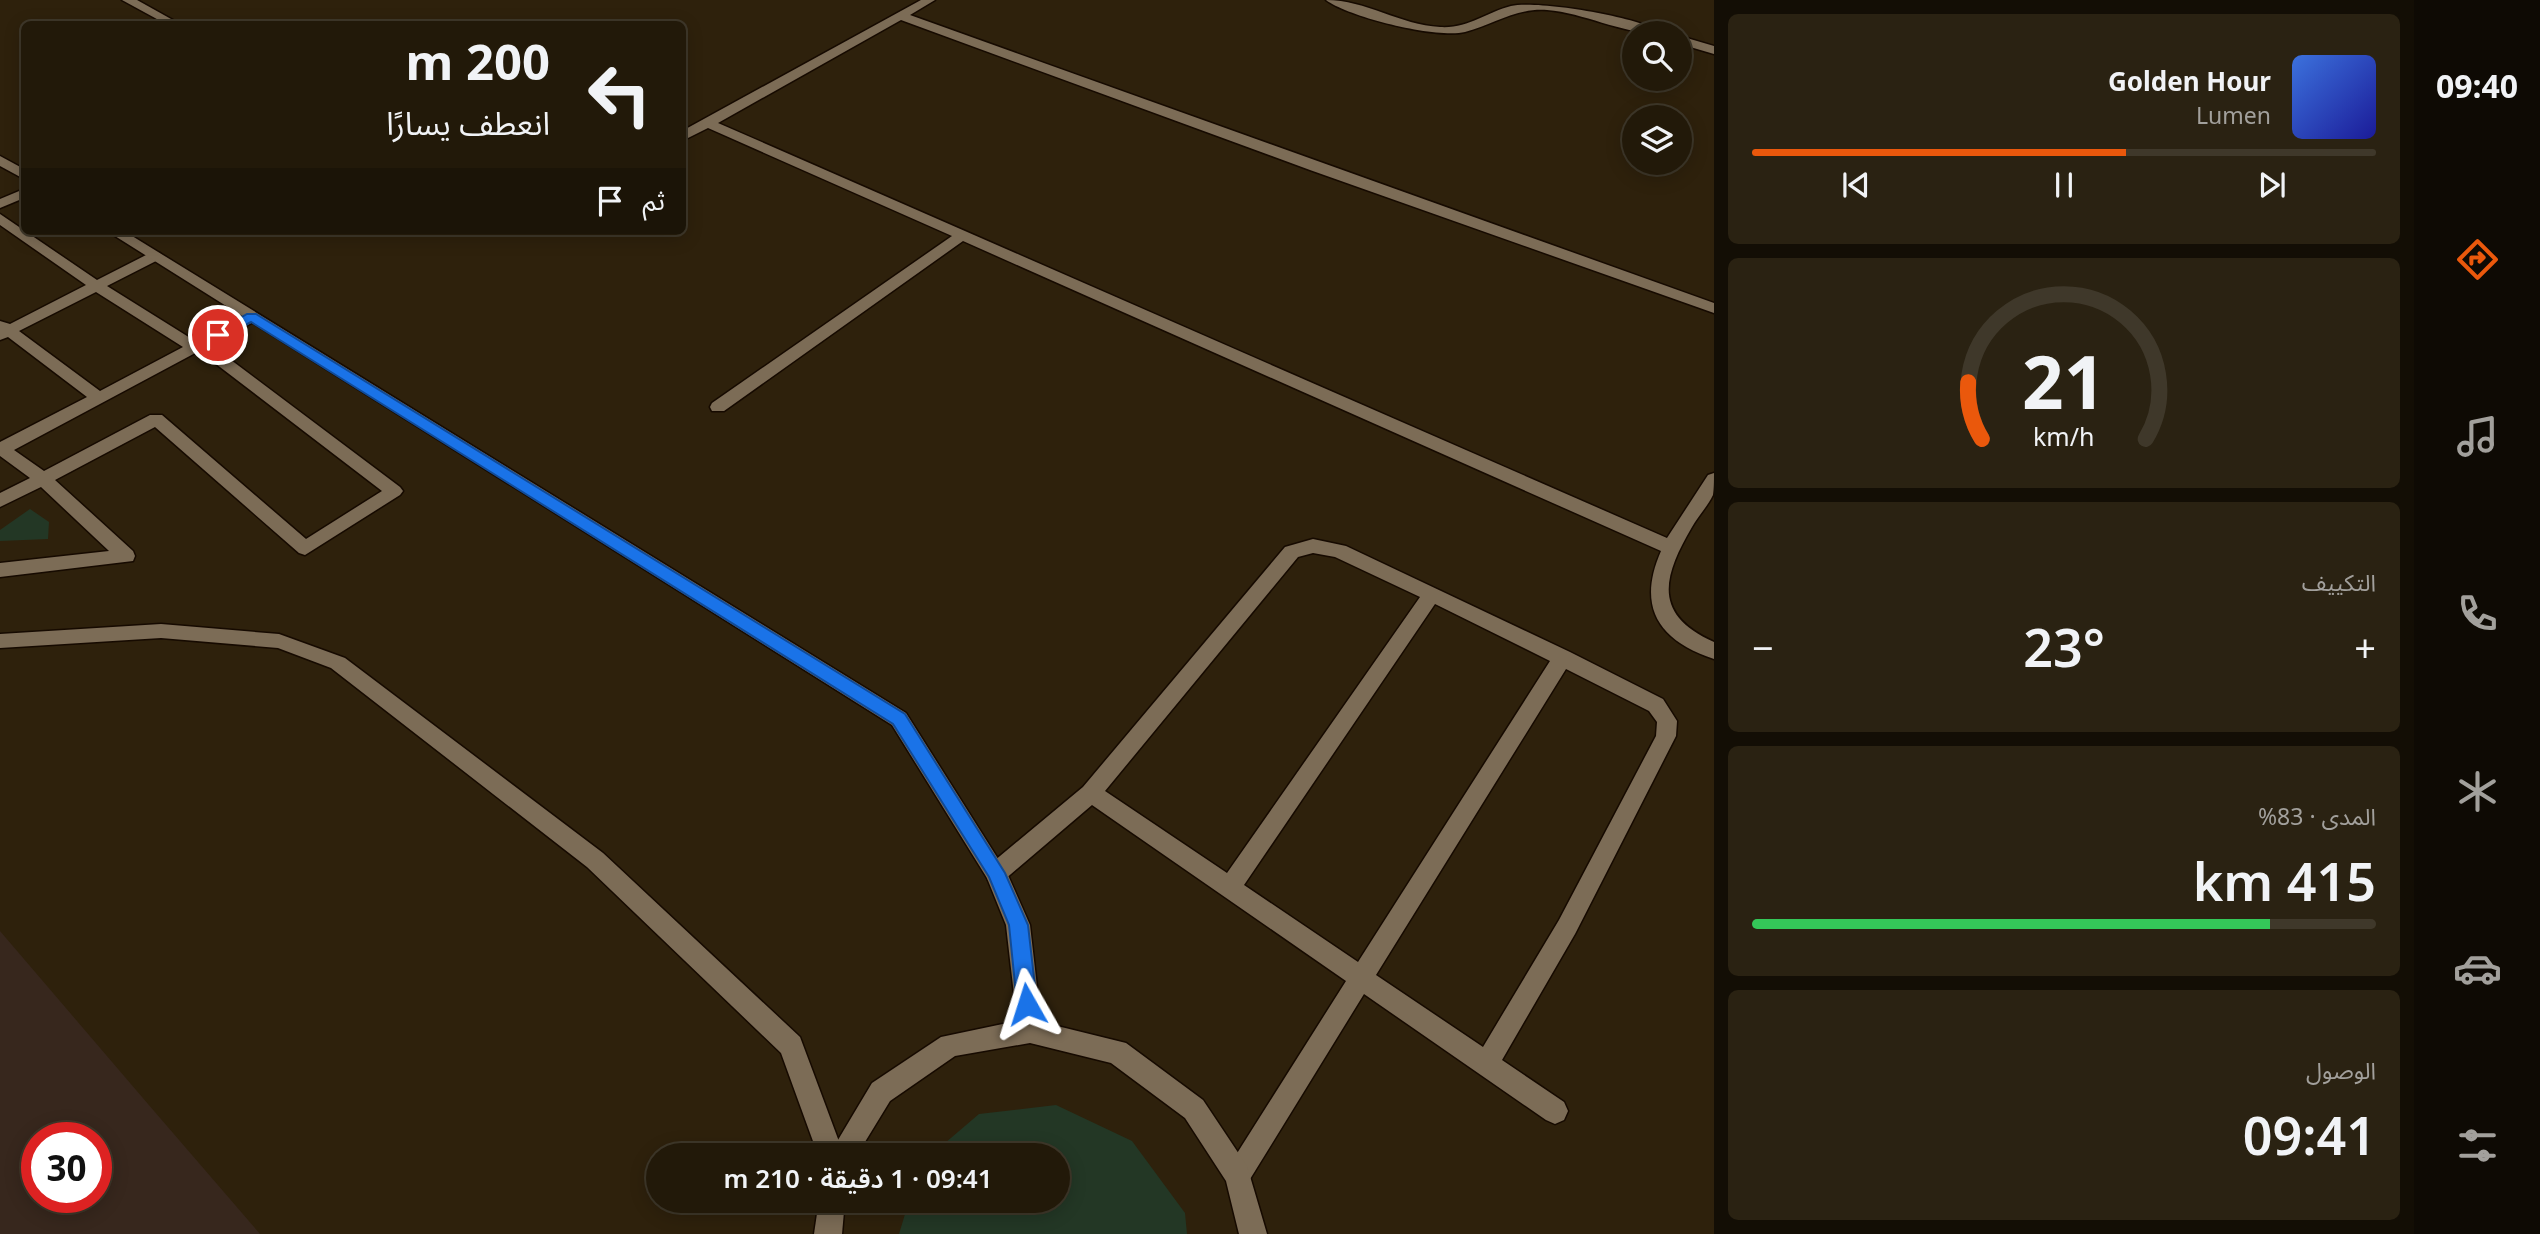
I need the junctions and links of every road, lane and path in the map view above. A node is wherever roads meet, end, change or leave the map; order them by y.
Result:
1 (128, 0) edge
2 (929, 0) edge
3 (1332, 0) edge
4 (901, 16) junction
5 (168, 21) edge
6 (1622, 24) edge
7 (1692, 44) edge
8 (1714, 50) edge
9 (708, 123) junction
10 (686, 135) edge
11 (0, 160) edge
12 (21, 173) edge
13 (21, 194) edge
14 (0, 204) edge
15 (0, 218) edge
16 (21, 233) edge
17 (24, 235) edge
18 (120, 235) edge
19 (961, 236) junction
20 (155, 257) junction
21 (96, 286) junction
22 (1714, 308) edge
23 (252, 317) junction
24 (3, 330) edge
25 (197, 346) junction
26 (99, 398) junction
27 (718, 407) dead end
28 (1, 449) edge
29 (42, 478) junction
30 (1714, 479) edge
31 (0, 501) edge
32 (1670, 547) junction
33 (0, 570) edge
34 (1432, 594) junction
35 (0, 641) edge
36 (1714, 651) edge
37 (1563, 657) junction
38 (1091, 793) junction
39 (996, 873) junction
40 (1230, 887) junction
41 (1361, 978) junction
42 (1030, 1031) junction
43 (1487, 1063) junction
44 (1555, 1111) dead end
45 (827, 1143) edge
46 (849, 1143) edge
47 (1238, 1175) junction
48 (830, 1213) edge
49 (828, 1234) edge
50 (1253, 1234) edge

1 - 5 street
2 - 4 street
3 - 6 street
4 - 9 street
4 - 22 street
7 - 8 street
9 - 10 street
9 - 19 street
11 - 12 street
13 - 14 street
15 - 16 street
17 - 21 street
18 - 20 street
19 - 27 street
19 - 32 street
20 - 21 street
20 - 23 street
21 - 24 street
21 - 25 street
23 - 25 street
23 - 39 street
24 - 26 lane
25 - 26 street
25 - 29 street
26 - 28 street
28 - 29 street
29 - 31 street
29 - 33 street
30 - 32 street
32 - 36 street
34 - 37 street
34 - 38 street
34 - 40 street
35 - 45 street
37 - 41 street
37 - 43 street
38 - 39 street
38 - 40 street
39 - 42 street
40 - 41 street
41 - 43 street
41 - 47 street
42 - 46 street
42 - 47 street
43 - 44 street
47 - 50 street
48 - 49 street

